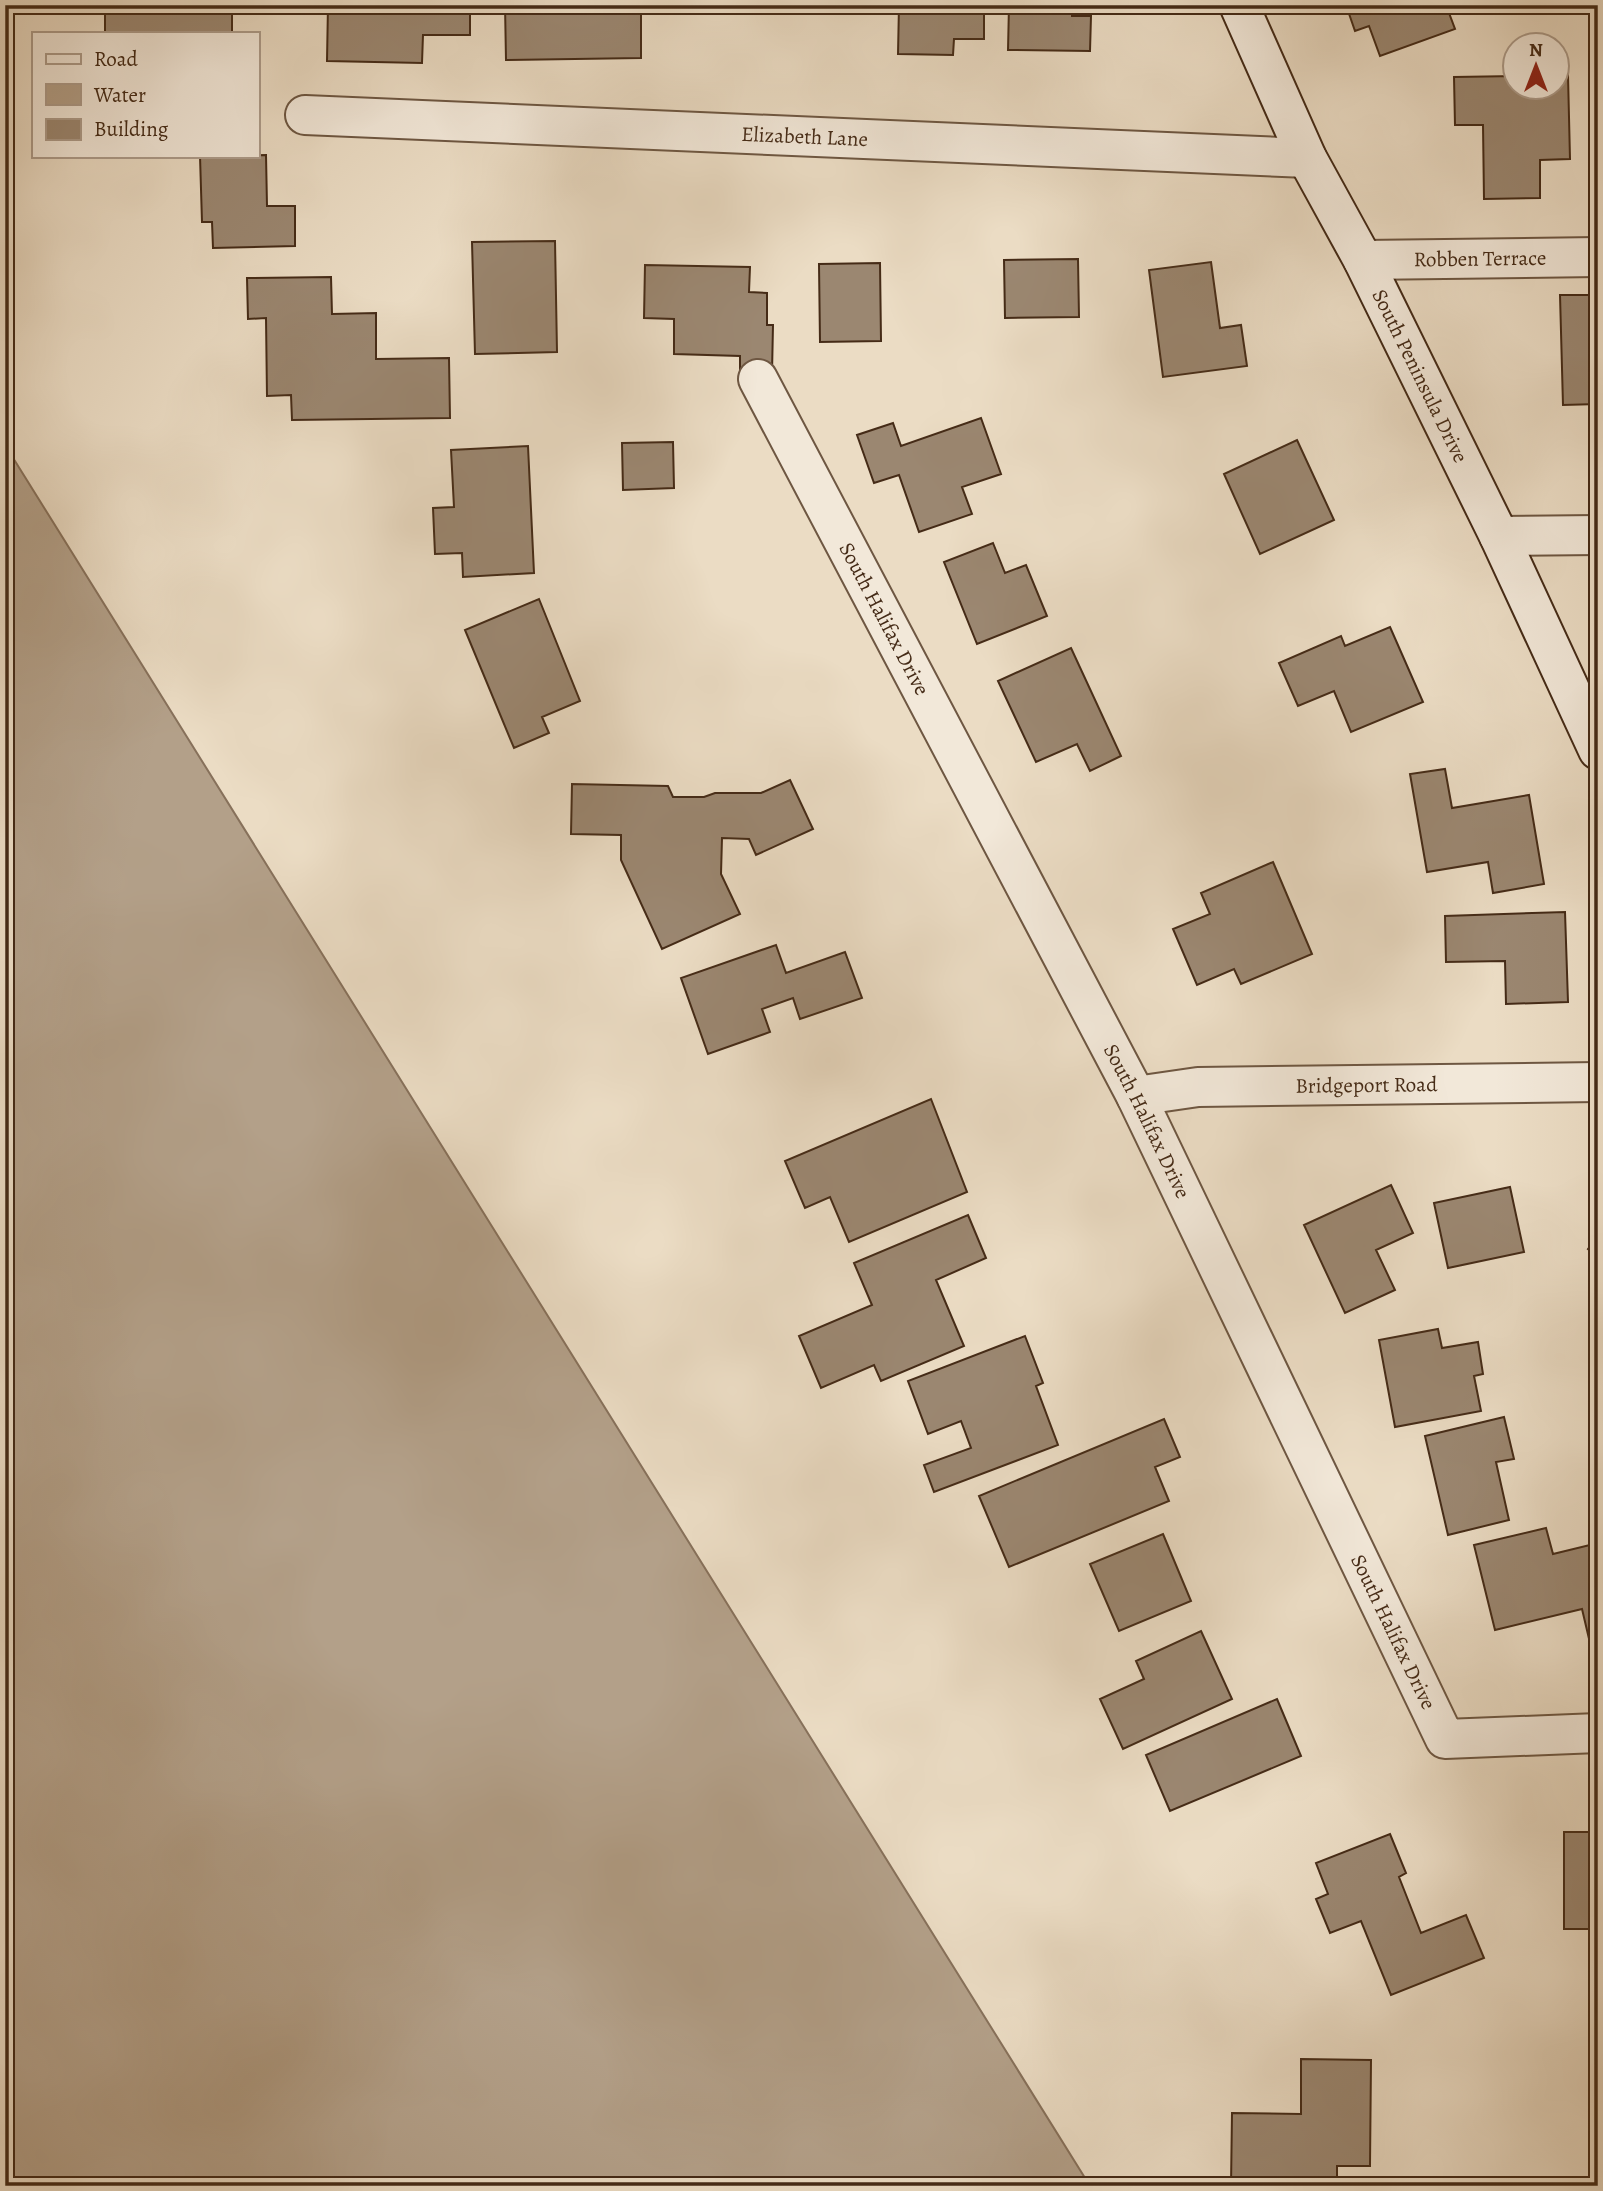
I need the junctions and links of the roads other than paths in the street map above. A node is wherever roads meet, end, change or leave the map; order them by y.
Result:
1 (1239, 5) edge
2 (304, 115) dead end
3 (1307, 158) junction
4 (1598, 257) edge
5 (1363, 260) junction
6 (758, 379) dead end
7 (1598, 535) edge
8 (1499, 536) junction
9 (1598, 750) edge
10 (1598, 1082) edge
11 (1136, 1096) junction
12 (1598, 1733) edge

1 - 3 street, South Peninsula Drive
2 - 3 street, Elizabeth Lane
3 - 5 street, South Peninsula Drive
4 - 5 street, Robben Terrace
5 - 8 street, South Peninsula Drive
6 - 11 street, South Halifax Drive
7 - 8 street
8 - 9 street, South Peninsula Drive
10 - 11 street, Bridgeport Road
11 - 12 street, South Halifax Drive

